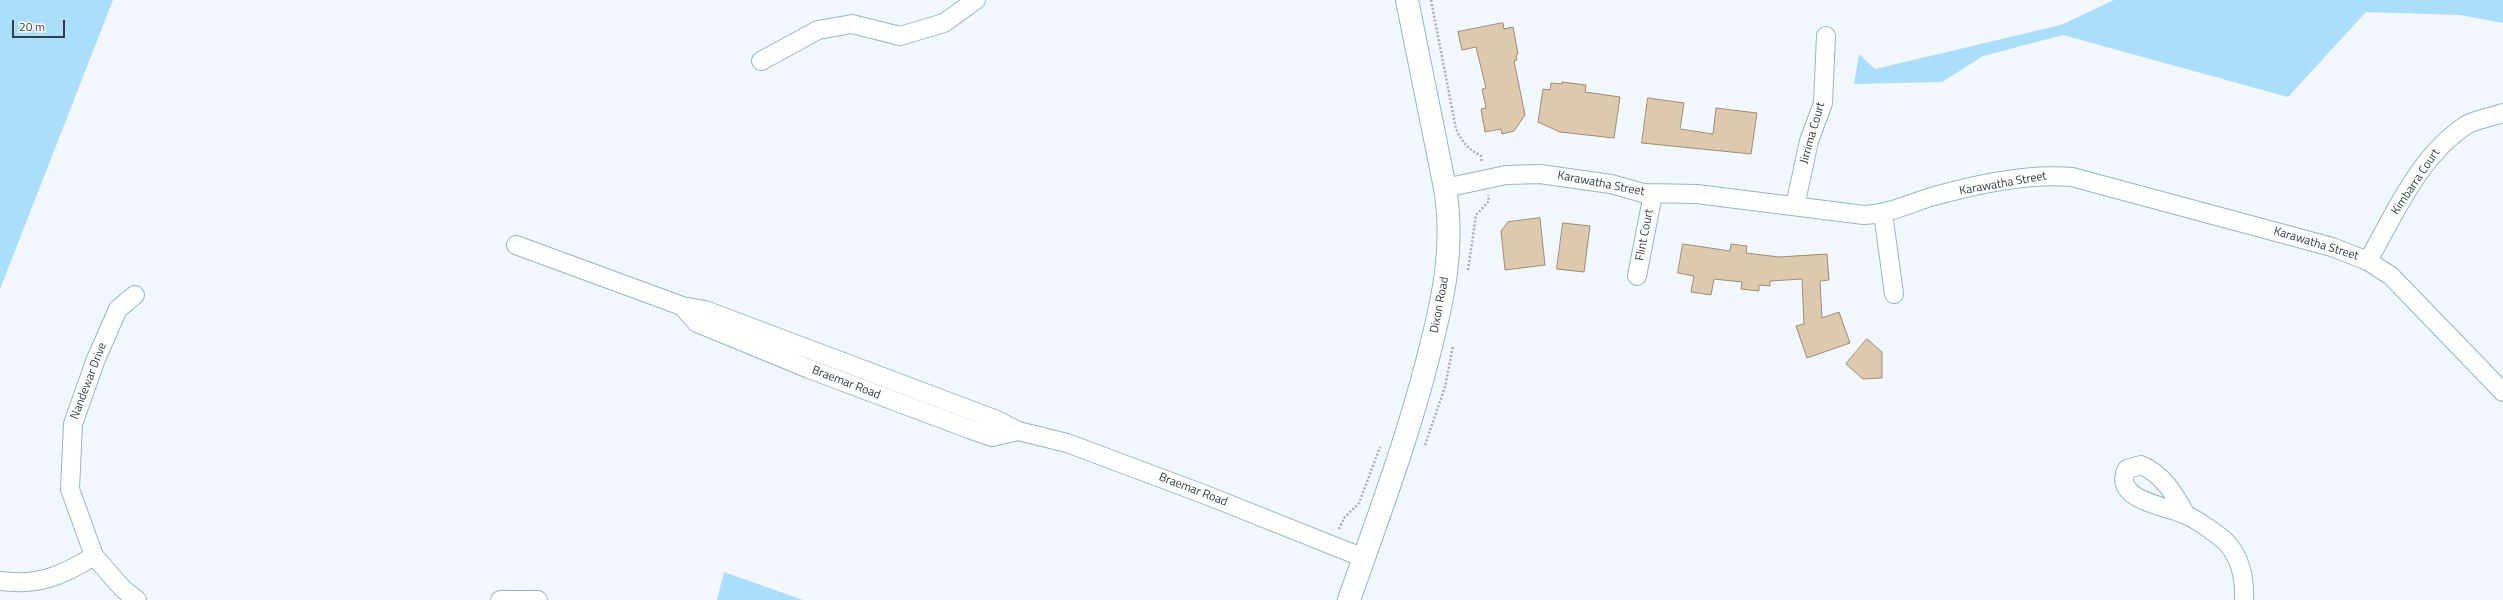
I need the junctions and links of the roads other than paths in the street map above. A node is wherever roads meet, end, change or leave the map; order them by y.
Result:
1 (976, 0) edge
2 (1407, 0) edge
3 (1826, 36) dead end
4 (761, 61) dead end
5 (2503, 113) edge
6 (1445, 188) junction
7 (1653, 194) junction
8 (1795, 206) junction
9 (1883, 213) junction
10 (516, 246) dead end
11 (2368, 261) junction
12 (1637, 276) dead end
13 (1894, 294) dead end
14 (135, 295) dead end
15 (2503, 392) edge
16 (2186, 515) dead end
17 (94, 556) junction
18 (1364, 558) junction
19 (0, 581) edge
20 (137, 600) edge
21 (502, 600) edge
22 (538, 600) edge
23 (1349, 600) edge
24 (2244, 600) edge

1 - 4 street
2 - 6 main road, Dixon Road
3 - 8 street, Jirrima Court
5 - 11 street, Kimbarra Court
6 - 7 street, Karawatha Street
6 - 18 main road, Dixon Road
7 - 8 street, Karawatha Street
7 - 12 street, Flint Court
8 - 9 street, Karawatha Street
9 - 11 street, Karawatha Street
9 - 13 street
10 - 18 street, Braemar Road
11 - 15 street, Karawatha Street
14 - 17 street, Nandewar Drive
16 - 24 street
17 - 19 street
17 - 20 street, Nandewar Drive
18 - 23 main road, Dixon Road
21 - 22 street

